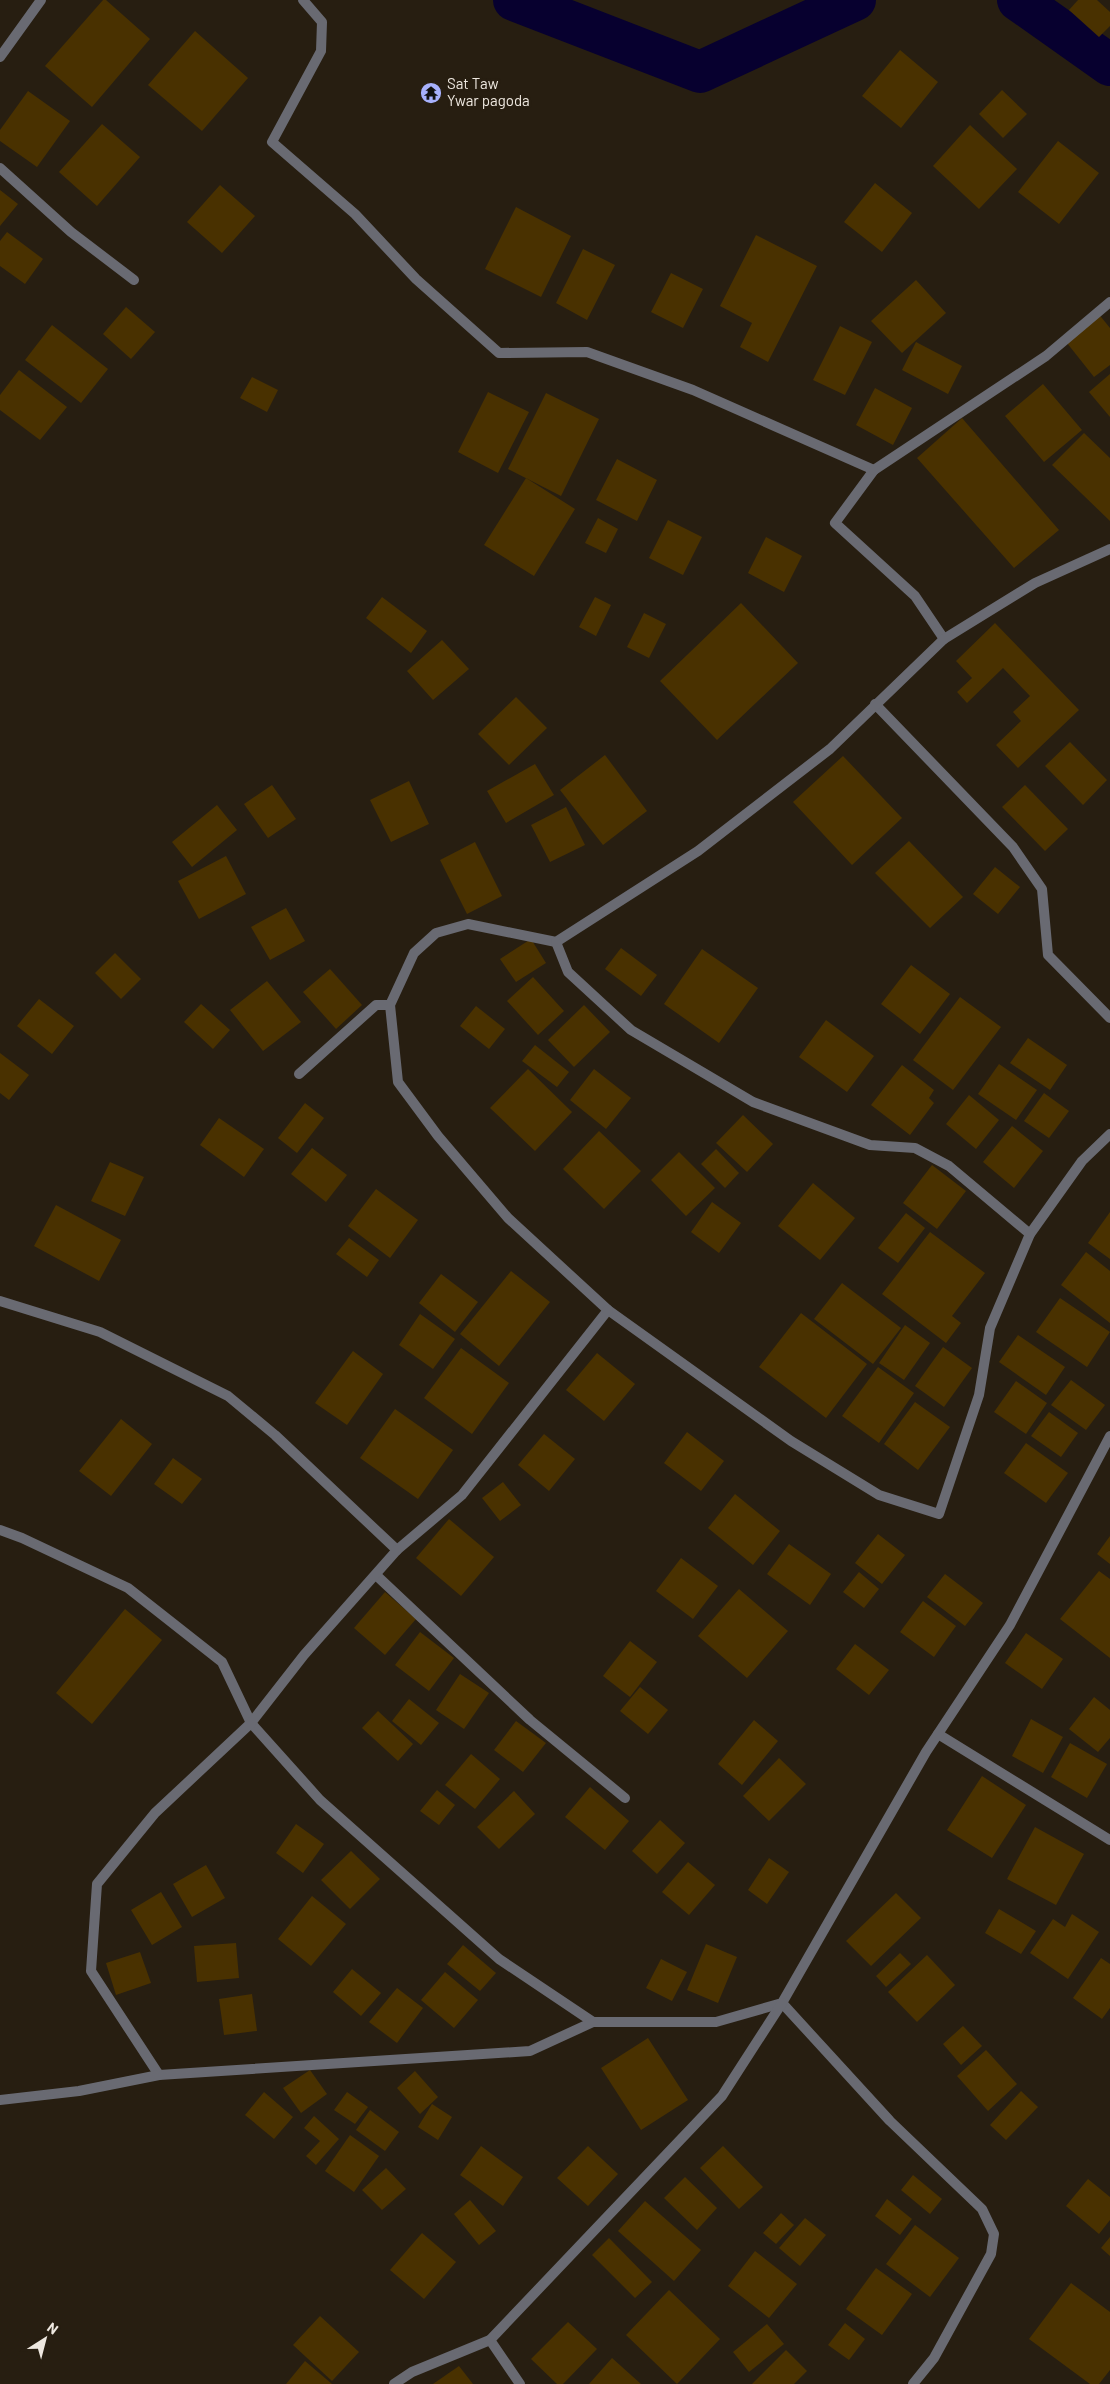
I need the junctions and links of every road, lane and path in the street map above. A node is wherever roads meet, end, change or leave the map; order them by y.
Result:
1 (41, 0) edge
2 (304, 0) edge
3 (0, 57) edge
4 (0, 168) edge
5 (134, 280) dead end
6 (1110, 302) edge
7 (874, 470) junction
8 (1110, 549) edge
9 (944, 640) junction
10 (875, 704) junction
11 (556, 942) junction
12 (390, 1004) junction
13 (1110, 1018) edge
14 (299, 1074) dead end
15 (1110, 1134) edge
16 (1030, 1234) junction
17 (0, 1301) edge
18 (608, 1310) junction
19 (1110, 1436) edge
20 (0, 1530) edge
21 (398, 1550) junction
22 (376, 1574) junction
23 (251, 1723) junction
24 (938, 1734) junction
25 (625, 1798) dead end
26 (1110, 1840) edge
27 (782, 2003) junction
28 (593, 2022) junction
29 (159, 2075) junction
30 (0, 2100) edge
31 (490, 2340) junction
32 (394, 2384) edge
33 (520, 2384) edge
34 (913, 2384) edge

1 - 3 street
2 - 7 street
4 - 5 street
6 - 7 street
7 - 9 street
8 - 9 street
9 - 10 street
10 - 11 street
10 - 13 street
11 - 12 street
11 - 16 street
12 - 14 street
12 - 18 street
15 - 16 street
16 - 18 street
17 - 21 street
18 - 21 street
19 - 24 street
20 - 23 street
21 - 22 street
22 - 23 street
22 - 25 street
23 - 28 street
23 - 29 street
24 - 26 street
24 - 27 street
27 - 28 street
27 - 31 street
27 - 34 street
28 - 29 street
29 - 30 street
31 - 32 street
31 - 33 street

